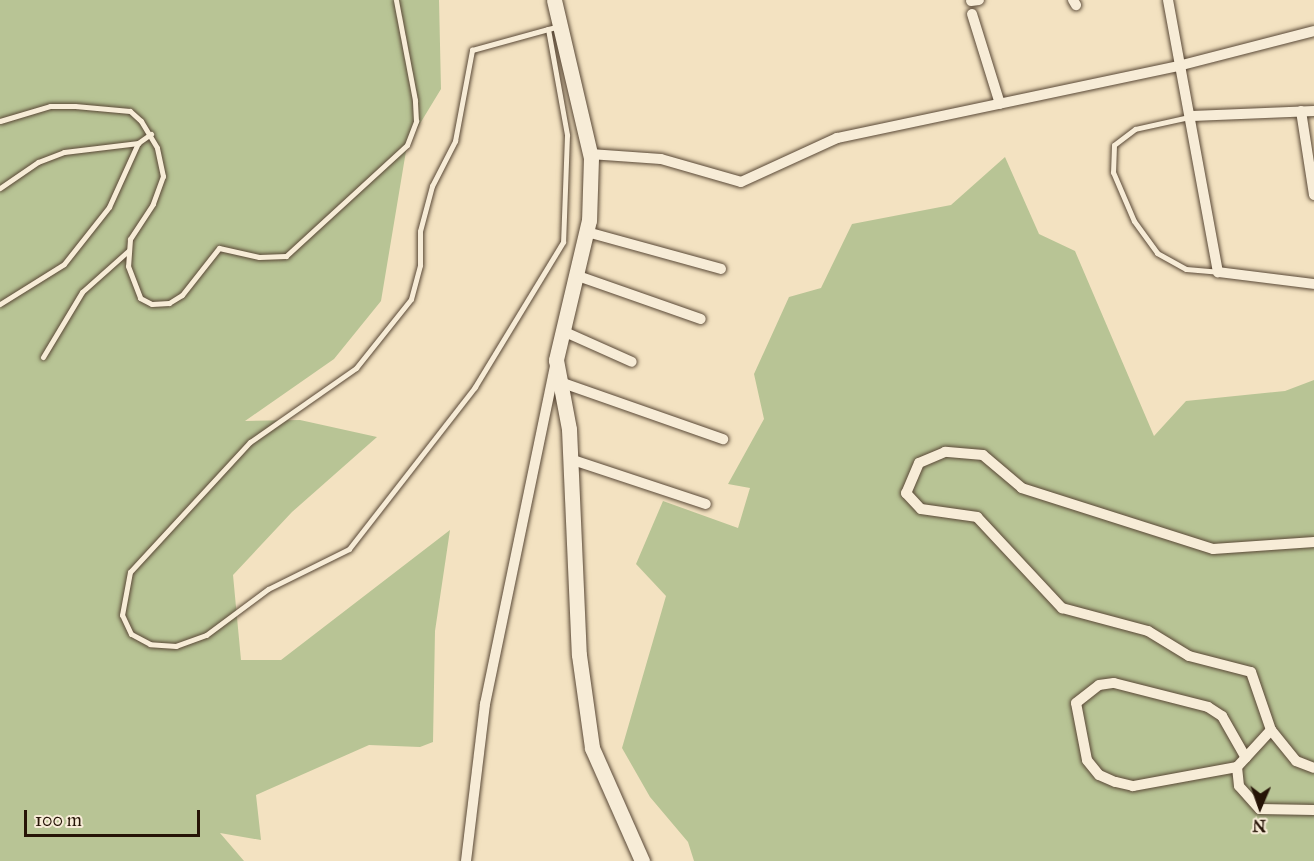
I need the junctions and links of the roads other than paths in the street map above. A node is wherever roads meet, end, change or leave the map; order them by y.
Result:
1 (396, 0) edge
2 (554, 0) edge
3 (979, 0) edge
4 (1168, 0) edge
5 (970, 1) edge
6 (972, 14) dead end
7 (555, 27) junction
8 (1314, 31) edge
9 (1182, 65) junction
10 (1000, 104) junction
11 (1301, 111) junction
12 (1314, 111) edge
13 (1192, 116) junction
14 (0, 121) edge
15 (151, 134) junction
16 (138, 143) junction
17 (590, 153) junction
18 (0, 188) edge
19 (1314, 195) edge
20 (587, 231) junction
21 (128, 250) junction
22 (721, 269) dead end
23 (1218, 272) junction
24 (578, 276) junction
25 (1314, 284) edge
26 (0, 304) edge
27 (700, 319) dead end
28 (565, 332) junction
29 (43, 357) dead end
30 (556, 360) junction
31 (632, 362) dead end
32 (560, 382) junction
33 (723, 439) dead end
34 (570, 459) junction
35 (706, 504) dead end
36 (1314, 542) edge
37 (1271, 730) junction
38 (1246, 758) junction
39 (1237, 767) junction
40 (1314, 768) edge
41 (1314, 810) edge
42 (466, 861) edge
43 (642, 861) edge

1 - 21 lane
2 - 7 street
3 - 5 street
4 - 9 street
6 - 10 street
7 - 7 lane
7 - 17 street
8 - 9 street
9 - 10 street
9 - 13 street
10 - 17 street
11 - 12 street
11 - 13 street
11 - 19 street
13 - 23 street
13 - 23 lane
14 - 15 lane
15 - 16 lane
15 - 21 lane
16 - 18 lane
16 - 26 lane
17 - 20 street
20 - 22 street
20 - 24 street
21 - 29 lane
23 - 25 street
24 - 27 street
24 - 28 street
28 - 30 street
28 - 31 street
30 - 32 street
30 - 42 street
32 - 33 street
32 - 34 street
34 - 35 street
34 - 43 street
36 - 37 street
37 - 38 street
37 - 40 street
38 - 39 street
38 - 39 street
39 - 41 street

